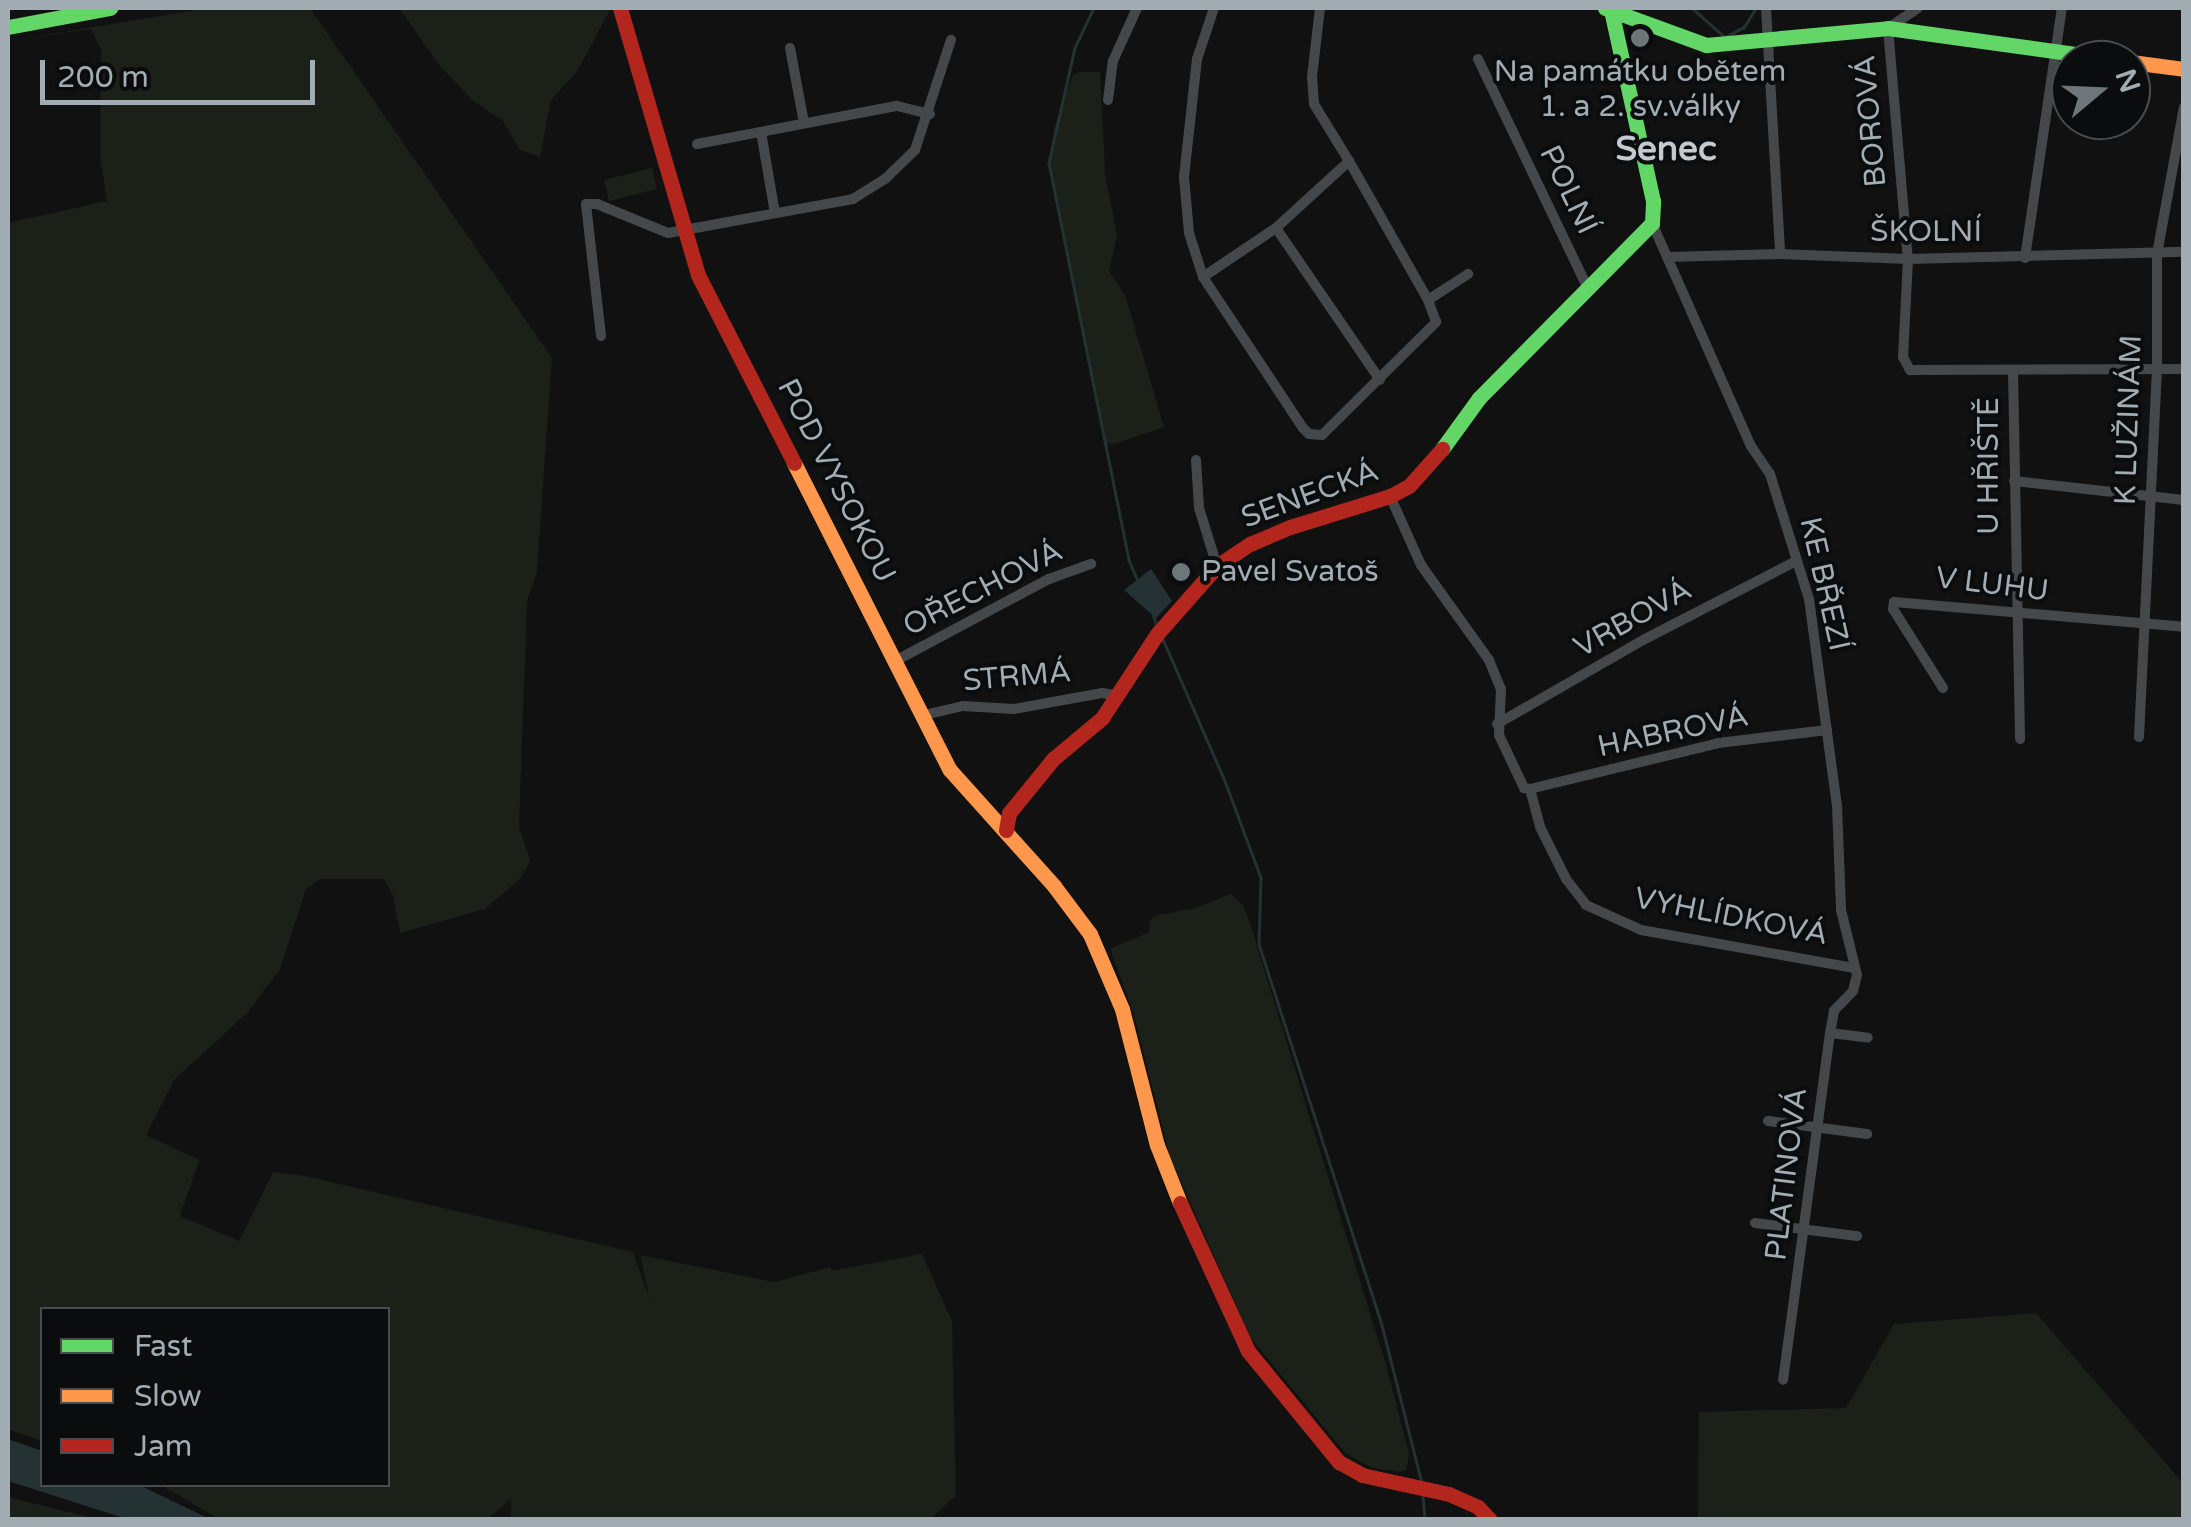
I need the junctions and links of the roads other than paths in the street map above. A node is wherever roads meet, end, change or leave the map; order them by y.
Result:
1 (110, 8) edge
2 (620, 8) edge
3 (1138, 8) edge
4 (1214, 8) edge
5 (1320, 8) edge
6 (1766, 8) edge
7 (1918, 8) edge
8 (2062, 8) edge
9 (1608, 9) edge
10 (8, 27) edge
11 (1888, 28) junction
12 (952, 40) dead end
13 (1765, 40) junction
14 (2057, 40) edge
15 (790, 48) dead end
16 (2051, 50) edge
17 (1478, 59) dead end
18 (2151, 65) edge
19 (2184, 69) edge
20 (2051, 79) edge
21 (1108, 100) dead end
22 (2184, 108) edge
23 (930, 114) junction
24 (804, 123) junction
25 (761, 132) junction
26 (697, 144) dead end
27 (1350, 161) junction
28 (776, 213) junction
29 (1652, 223) junction
30 (1276, 228) junction
31 (684, 231) junction
32 (2184, 252) edge
33 (1780, 254) junction
34 (2157, 254) junction
35 (1667, 257) junction
36 (2025, 258) junction
37 (1908, 259) junction
38 (1468, 274) dead end
39 (1203, 278) junction
40 (1588, 289) junction
41 (1428, 300) junction
42 (601, 336) dead end
43 (2158, 369) junction
44 (2184, 369) edge
45 (2013, 371) junction
46 (1380, 380) junction
47 (1196, 460) dead end
48 (2014, 482) junction
49 (1390, 496) junction
50 (2152, 499) junction
51 (2184, 500) edge
52 (1796, 560) junction
53 (1092, 564) dead end
54 (1217, 566) junction
55 (2016, 610) junction
56 (2144, 625) junction
57 (2184, 628) edge
58 (897, 660) junction
59 (1944, 688) dead end
60 (1115, 695) junction
61 (924, 715) junction
62 (1496, 724) junction
63 (1827, 730) junction
64 (2138, 737) dead end
65 (2020, 738) dead end
66 (1530, 789) junction
67 (1006, 830) junction
68 (1855, 968) junction
69 (1856, 982) joint
70 (1830, 1034) junction
71 (1868, 1038) dead end
72 (1768, 1121) dead end
73 (1818, 1128) junction
74 (1866, 1134) dead end
75 (1754, 1223) dead end
76 (1805, 1229) junction
77 (1856, 1236) dead end
78 (1783, 1380) dead end
79 (1490, 1520) edge

1 - 10 street
2 - 31 street, POD VYSOKOU
3 - 21 street
4 - 39 street
5 - 27 street
6 - 13 street
7 - 11 street
8 - 14 street
9 - 13 street
9 - 29 street
11 - 13 street
11 - 16 street
11 - 37 street, BOROVÁ
12 - 23 street
13 - 33 street
15 - 24 street
17 - 40 street, POLNÍ
18 - 19 street
20 - 36 street
22 - 34 street, K LUŽINÁM
23 - 24 street
23 - 28 street
24 - 25 street
25 - 26 street
25 - 28 street
27 - 30 street
27 - 41 street
28 - 31 street
29 - 35 street, KE BŘEZÍ
29 - 40 street, SENECKÁ
30 - 39 street
30 - 46 street
31 - 42 street
31 - 58 street, POD VYSOKOU
32 - 34 street, ŠKOLNÍ
33 - 35 street, ŠKOLNÍ
33 - 37 street, ŠKOLNÍ
34 - 36 street, ŠKOLNÍ
34 - 43 street, K LUŽINÁM
35 - 52 street, KE BŘEZÍ
36 - 37 street, ŠKOLNÍ
37 - 45 street, BOROVÁ
38 - 41 street
39 - 46 street
40 - 49 street, SENECKÁ
41 - 46 street
43 - 44 street
43 - 45 street
43 - 50 street, K LUŽINÁM
45 - 48 street, U HŘIŠTĚ
47 - 54 street
48 - 50 street
48 - 55 street, U HŘIŠTĚ
49 - 54 street, SENECKÁ
49 - 62 street, VYHLÍDKOVÁ
50 - 51 street
50 - 56 street, K LUŽINÁM
52 - 62 street, VRBOVÁ
52 - 63 street, KE BŘEZÍ
53 - 58 street, OŘECHOVÁ
54 - 60 street, SENECKÁ
55 - 56 street, V LUHU
55 - 59 street, V LUHU
55 - 65 street, U HŘIŠTĚ
56 - 57 street, V LUHU
56 - 64 street, K LUŽINÁM
58 - 61 street, POD VYSOKOU
60 - 61 street, STRMÁ
60 - 67 street, SENECKÁ
61 - 67 street, POD VYSOKOU
62 - 66 street, VYHLÍDKOVÁ
63 - 66 street, HABROVÁ
63 - 68 street, KE BŘEZÍ
66 - 68 street, VYHLÍDKOVÁ
67 - 79 street, POD VYSOKOU
68 - 69 street, KE BŘEZÍ
69 - 70 street, PLATINOVÁ
70 - 71 street
70 - 73 street, PLATINOVÁ
72 - 73 street
73 - 74 street
73 - 76 street, PLATINOVÁ
75 - 76 street
76 - 77 street
76 - 78 street, PLATINOVÁ

